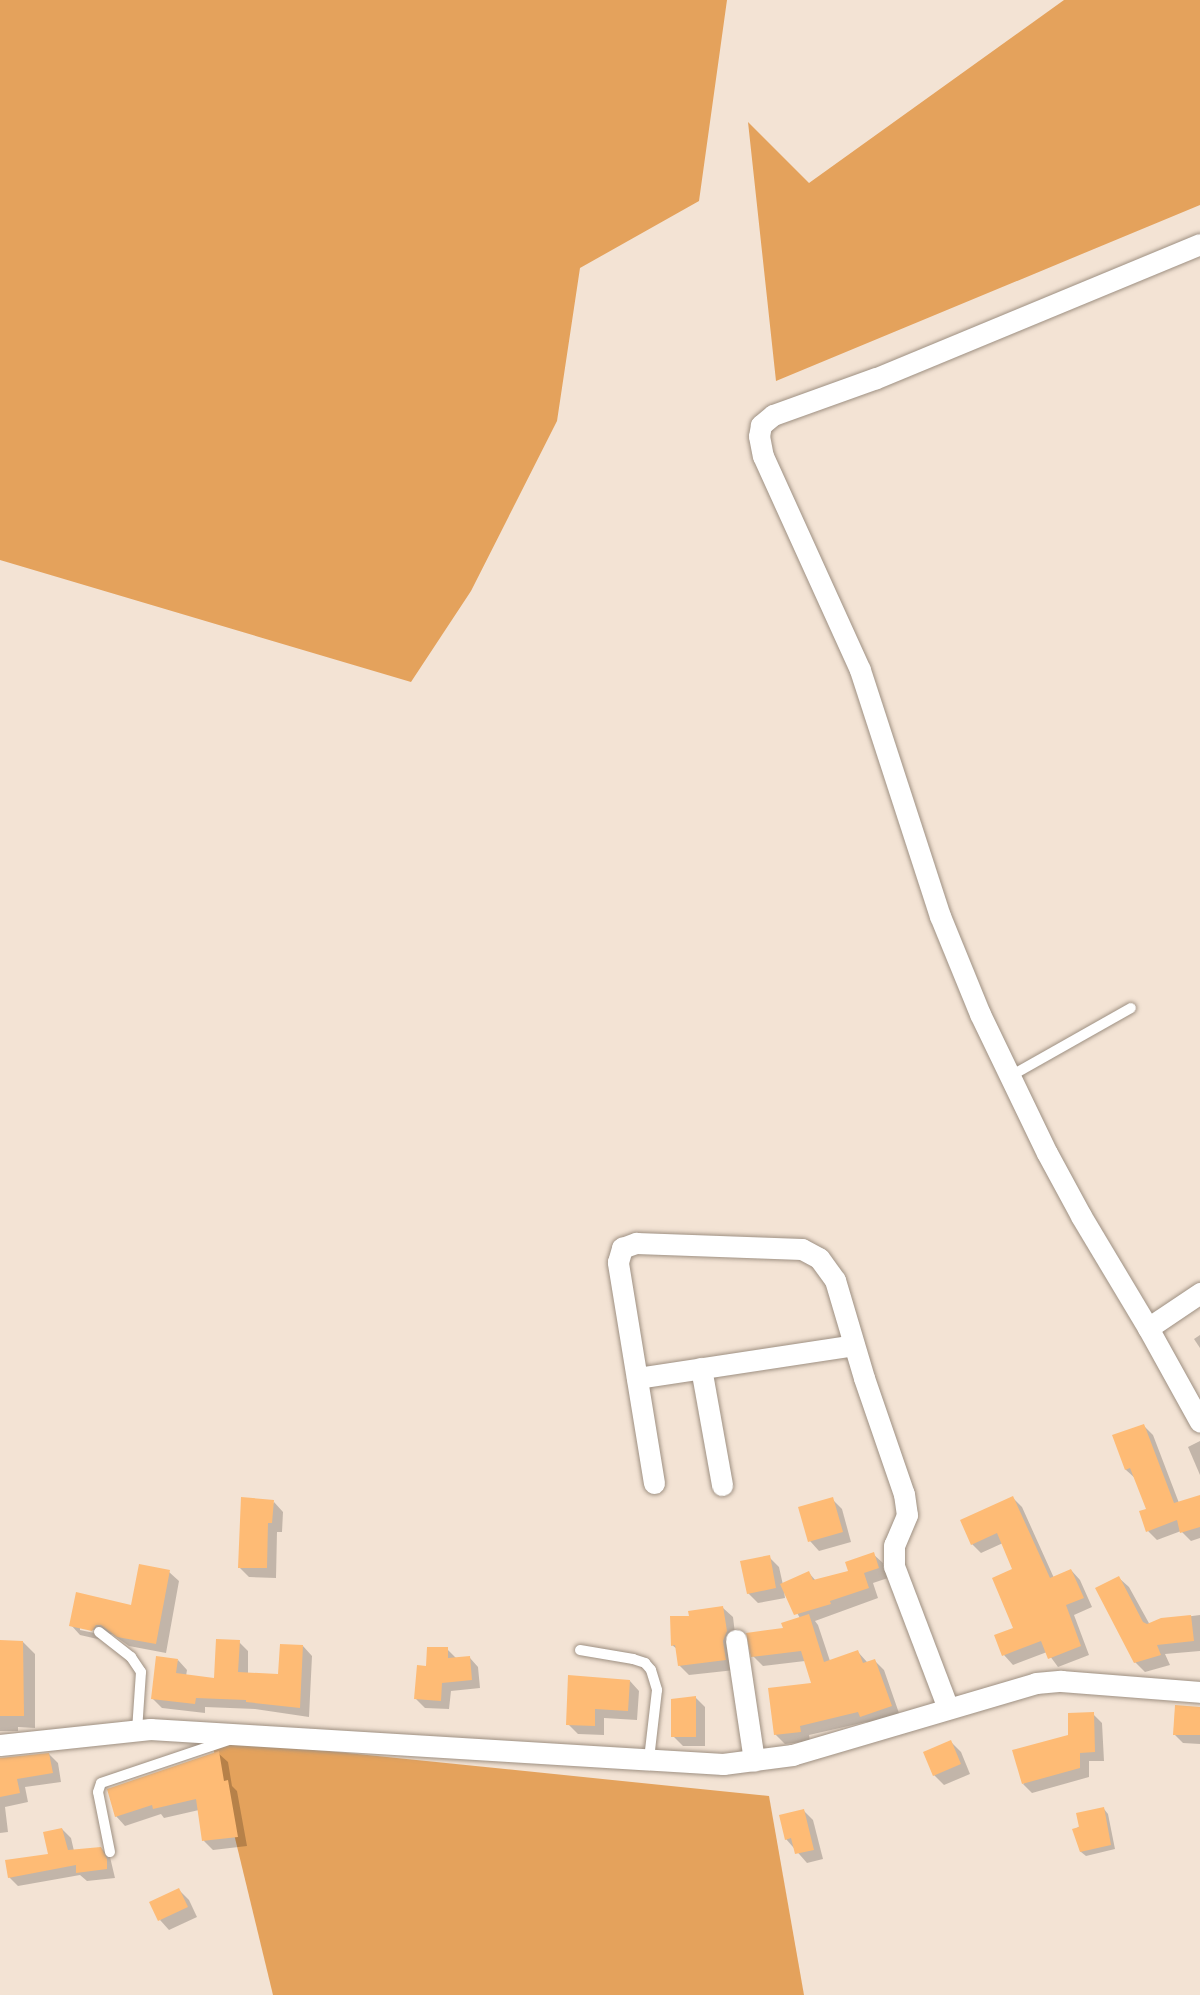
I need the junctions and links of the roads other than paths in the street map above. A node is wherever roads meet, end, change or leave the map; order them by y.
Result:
1 (1200, 244) edge
2 (1131, 1008) dead end
3 (1010, 1077) junction
4 (1200, 1293) edge
5 (1148, 1328) junction
6 (854, 1345) junction
7 (702, 1368) junction
8 (637, 1378) junction
9 (1200, 1422) edge
10 (654, 1483) dead end
11 (722, 1485) dead end
12 (99, 1632) dead end
13 (736, 1640) dead end
14 (580, 1650) dead end
15 (1200, 1692) edge
16 (948, 1708) junction
17 (136, 1730) junction
18 (247, 1734) junction
19 (0, 1745) edge
20 (649, 1759) junction
21 (754, 1761) junction
22 (110, 1852) dead end

1 - 3 street
2 - 3 lane
3 - 5 street
4 - 5 street
5 - 9 street
6 - 7 street
6 - 8 street
6 - 16 street
7 - 8 street
7 - 11 street
8 - 10 street
12 - 17 lane
13 - 21 street
14 - 20 lane
15 - 16 street
16 - 21 street
17 - 18 street
17 - 19 street
18 - 20 street
18 - 22 lane
20 - 21 street

